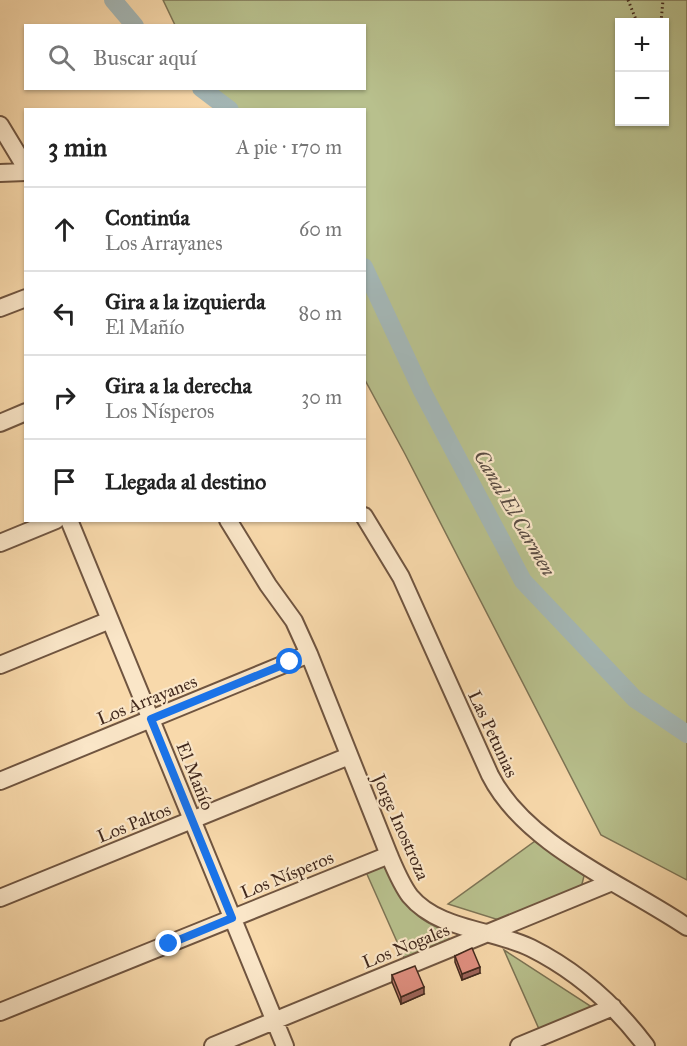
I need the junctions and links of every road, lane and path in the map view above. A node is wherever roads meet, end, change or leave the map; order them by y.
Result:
1 (628, 0) edge
2 (663, 0) edge
3 (636, 18) edge
4 (661, 18) edge
5 (0, 124) edge
6 (24, 166) edge
7 (24, 170) edge
8 (0, 173) edge
9 (24, 299) edge
10 (0, 308) edge
11 (24, 413) edge
12 (0, 423) edge
13 (366, 519) edge
14 (51, 522) edge
15 (70, 522) edge
16 (229, 522) edge
17 (0, 543) edge
18 (110, 620) junction
19 (309, 654) junction
20 (0, 665) edge
21 (151, 719) junction
22 (349, 756) junction
23 (0, 781) edge
24 (192, 820) junction
25 (389, 855) junction
26 (612, 882) junction
27 (0, 898) edge
28 (232, 918) junction
29 (687, 927) edge
30 (490, 933) junction
31 (614, 1007) junction
32 (0, 1012) edge
33 (274, 1021) junction
34 (213, 1046) edge
35 (285, 1046) edge
36 (519, 1046) edge
37 (646, 1046) edge

1 - 3 path
2 - 4 path
5 - 6 street
7 - 8 street
9 - 10 street
11 - 12 street
13 - 26 street, Las Petunias
14 - 17 street
15 - 18 street, El Mañío
16 - 19 street, Jorge Inostroza
18 - 20 street
18 - 21 street, El Mañío
19 - 21 street, Los Arrayanes
19 - 22 street, Jorge Inostroza
21 - 23 street, Los Arrayanes
21 - 24 street, El Mañío
22 - 24 street, Los Paltos
22 - 25 street, Jorge Inostroza
24 - 27 street, Los Paltos
24 - 28 street, El Mañío
25 - 28 street, Los Nísperos
25 - 30 street, Jorge Inostroza
26 - 29 street, Las Petunias
26 - 30 street, Los Nogales
28 - 32 street, Los Nísperos
28 - 33 street, El Mañío
30 - 31 street, Jorge Inostroza
30 - 33 street, Los Nogales
31 - 36 street
31 - 37 street, Jorge Inostroza
33 - 34 street, Los Nogales
33 - 35 street, El Mañío

